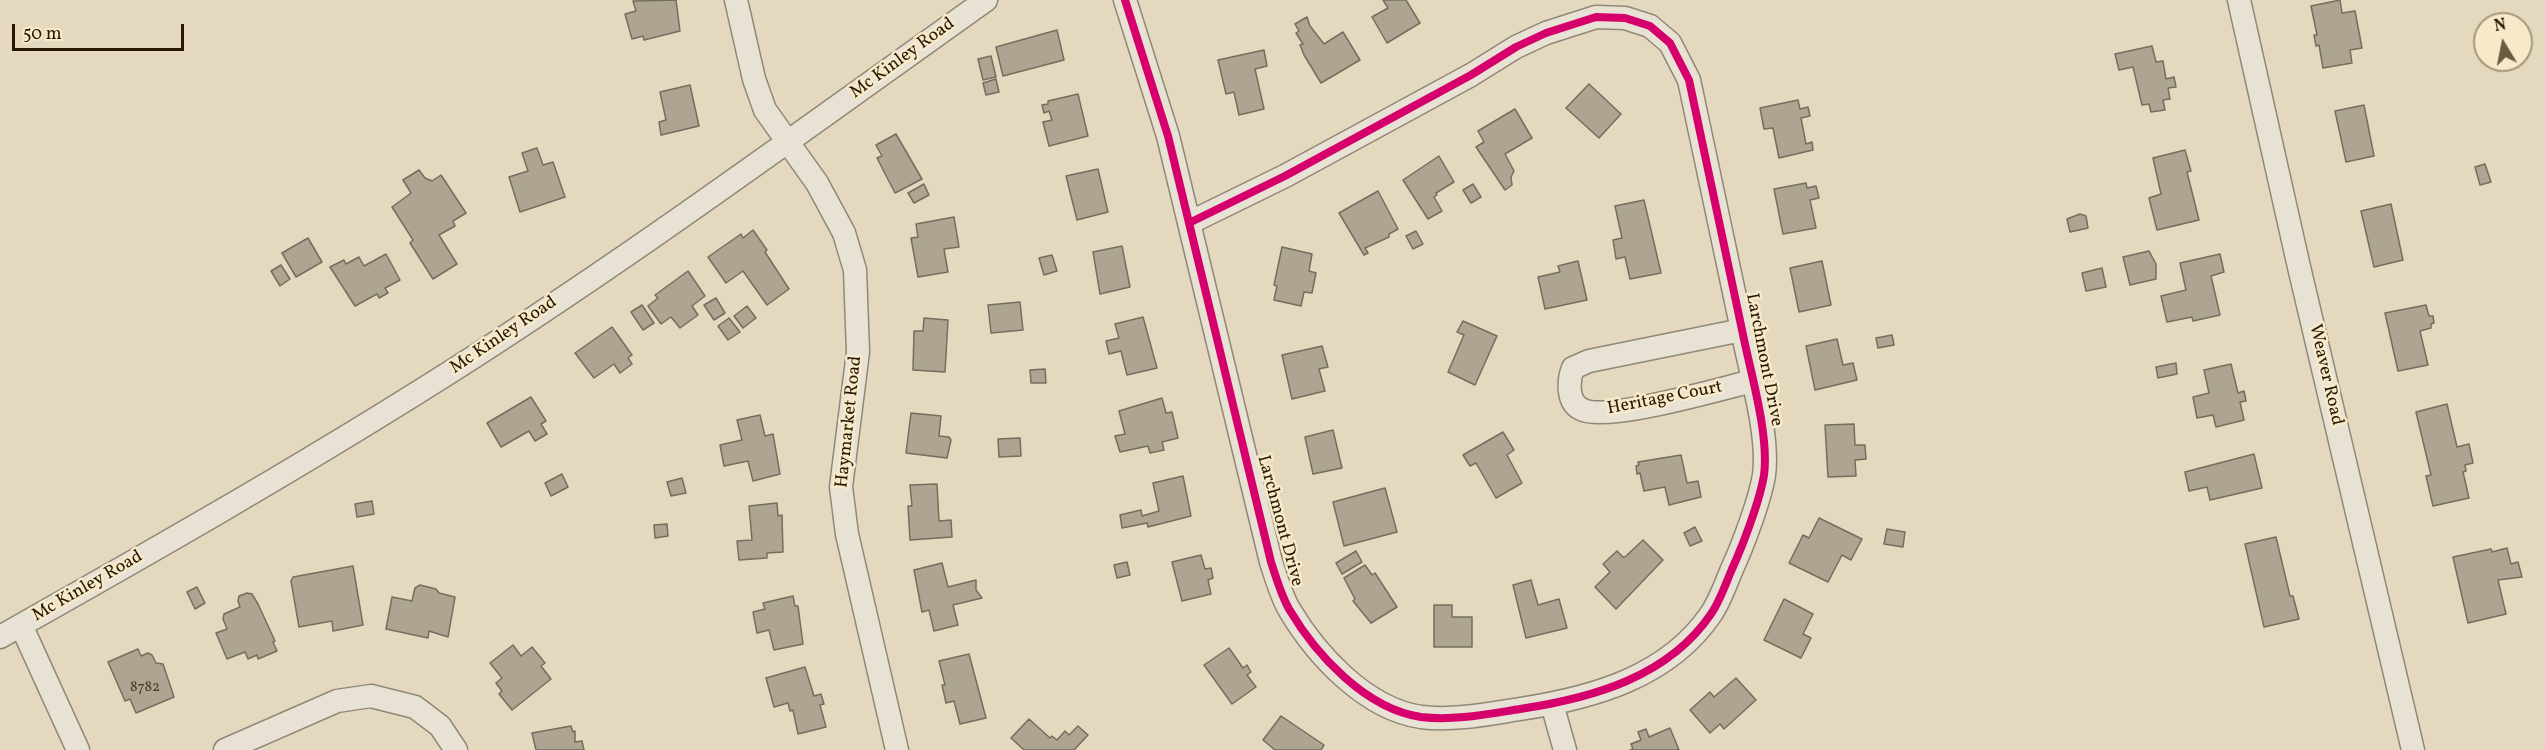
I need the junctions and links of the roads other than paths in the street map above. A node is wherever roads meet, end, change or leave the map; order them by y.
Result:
1 (736, 0) edge
2 (986, 0) edge
3 (1125, 0) edge
4 (2239, 0) edge
5 (786, 143) junction
6 (1189, 223) junction
7 (1742, 330) junction
8 (1753, 381) junction
9 (21, 626) junction
10 (0, 637) edge
11 (1552, 704) junction
12 (78, 750) edge
13 (225, 750) edge
14 (456, 750) edge
15 (897, 750) edge
16 (1565, 750) edge
17 (2414, 750) edge

1 - 5 street, Haymarket Road
2 - 5 street, Mc Kinley Road
3 - 6 street, Larchmont Drive
4 - 17 street, Weaver Road
5 - 9 street, Mc Kinley Road
5 - 15 street, Haymarket Road
6 - 7 street, Larchmont Drive
6 - 11 street, Larchmont Drive
7 - 8 street, Larchmont Drive
7 - 8 street, Heritage Court
8 - 11 street, Larchmont Drive
9 - 10 street, Mc Kinley Road
9 - 12 street
11 - 16 street
13 - 14 street

